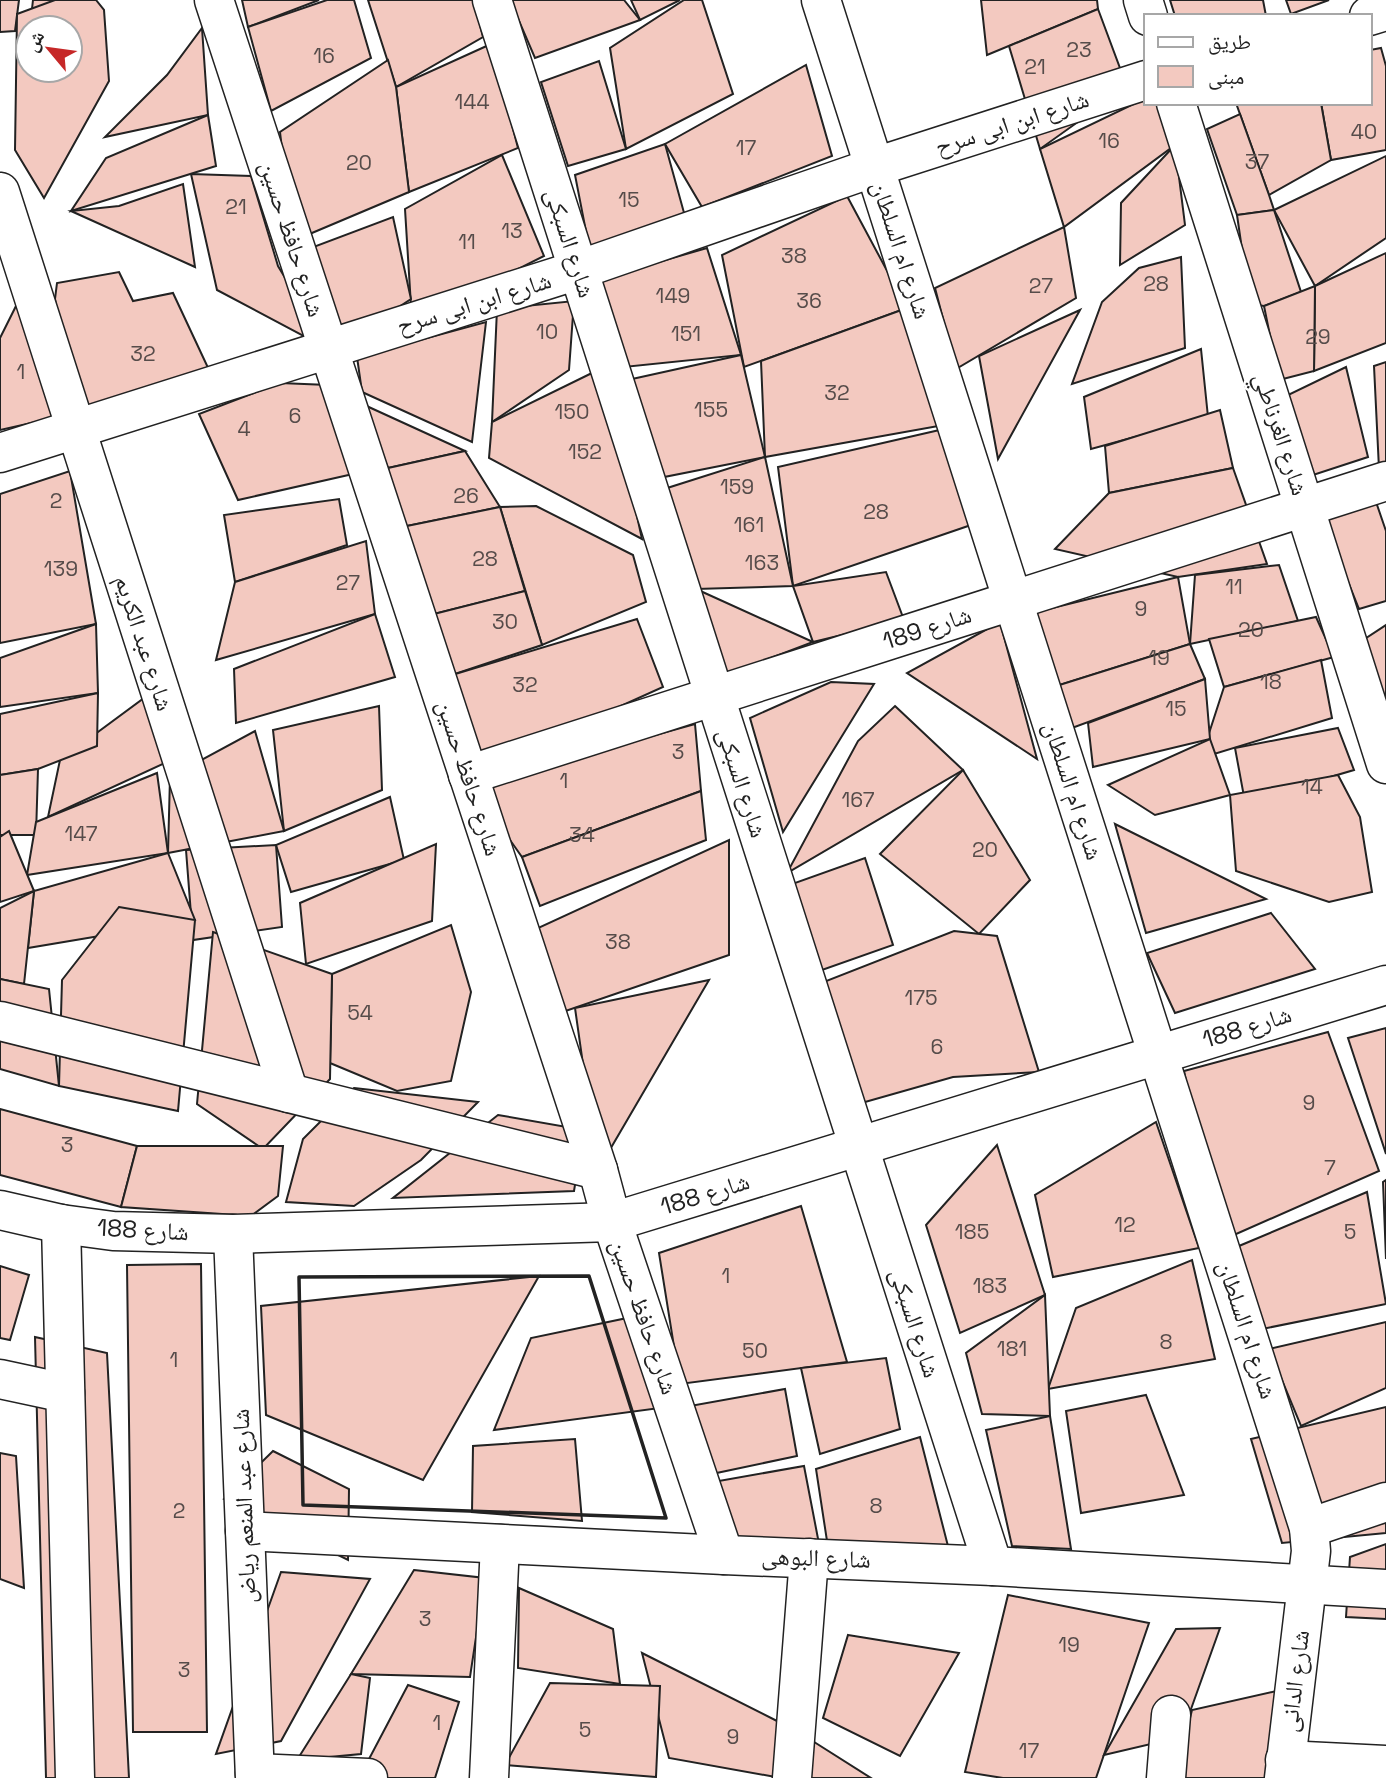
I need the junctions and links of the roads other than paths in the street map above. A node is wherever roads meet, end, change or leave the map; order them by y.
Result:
1 (214, 0) edge
2 (492, 0) edge
3 (821, 0) edge
4 (1144, 81) edge
5 (1177, 105) edge
6 (875, 167) junction
7 (0, 192) edge
8 (578, 270) junction
9 (328, 349) junction
10 (75, 429) junction
11 (0, 453) edge
12 (1386, 481) edge
13 (1304, 507) junction
14 (1013, 601) junction
15 (714, 696) junction
16 (1386, 764) edge
17 (468, 775) junction
18 (1386, 985) edge
19 (0, 1021) edge
20 (1158, 1055) junction
21 (289, 1093) junction
22 (858, 1146) junction
23 (598, 1170) junction
24 (0, 1210) edge
25 (612, 1222) junction
26 (61, 1224) junction
27 (233, 1234) junction
28 (0, 1379) edge
29 (65, 1393) junction
30 (1386, 1502) edge
31 (1310, 1528) junction
32 (246, 1531) junction
33 (500, 1544) junction
34 (724, 1555) junction
35 (809, 1558) junction
36 (993, 1566) junction
37 (1306, 1583) junction
38 (1386, 1589) edge
39 (1171, 1715) dead end
40 (1386, 1765) edge
41 (1285, 1769) edge
42 (255, 1776) edge
43 (75, 1778) edge
44 (368, 1778) edge
45 (489, 1778) edge
46 (792, 1778) edge
47 (1166, 1778) edge

1 - 9 street, شارع حافظ حسين
2 - 8 street, شارع السبكى
3 - 6 street, شارع ام السلطان
4 - 6 street, شارع ابن ابى سرح
5 - 13 street, شارع الغرناطي
6 - 8 street, شارع ابن ابى سرح
6 - 14 street, شارع ام السلطان
7 - 10 street, شارع عبد الكريم
8 - 9 street, شارع ابن ابى سرح
8 - 15 street, شارع السبكى
9 - 10 street, شارع ابن ابى سرح
9 - 17 street, شارع حافظ حسين
10 - 11 street, شارع ابن ابى سرح
10 - 21 street, شارع عبد الكريم
12 - 13 street, شارع 189
13 - 14 street, شارع 189
13 - 16 street, شارع الغرناطي
14 - 15 street, شارع 189
14 - 20 street, شارع ام السلطان
15 - 17 street, شارع 189
15 - 22 street, شارع السبكى
17 - 23 street, شارع حافظ حسين
18 - 20 street, شارع 188
19 - 21 street
20 - 22 street, شارع 188
20 - 31 street, شارع ام السلطان
21 - 23 street
22 - 25 street, شارع 188
22 - 36 street, شارع السبكى
23 - 25 street, شارع حافظ حسين
24 - 26 street, شارع 188
25 - 27 street, شارع 188
25 - 34 street, شارع حافظ حسين
26 - 27 street, شارع 188
26 - 29 street
27 - 32 street, شارع عبد المنعم رياض
28 - 29 street
29 - 43 street
30 - 31 street
31 - 37 street, شارع ام السلطان
32 - 33 street, شارع البوهى
32 - 42 street, شارع عبد المنعم رياض
33 - 34 street, شارع البوهى
33 - 45 street
34 - 35 street, شارع البوهى
35 - 36 street, شارع البوهى
35 - 46 street
36 - 37 street, شارع البوهى
37 - 38 street, شارع البوهى
37 - 41 street, شارع الدانى
39 - 47 street
40 - 41 street
42 - 44 street

